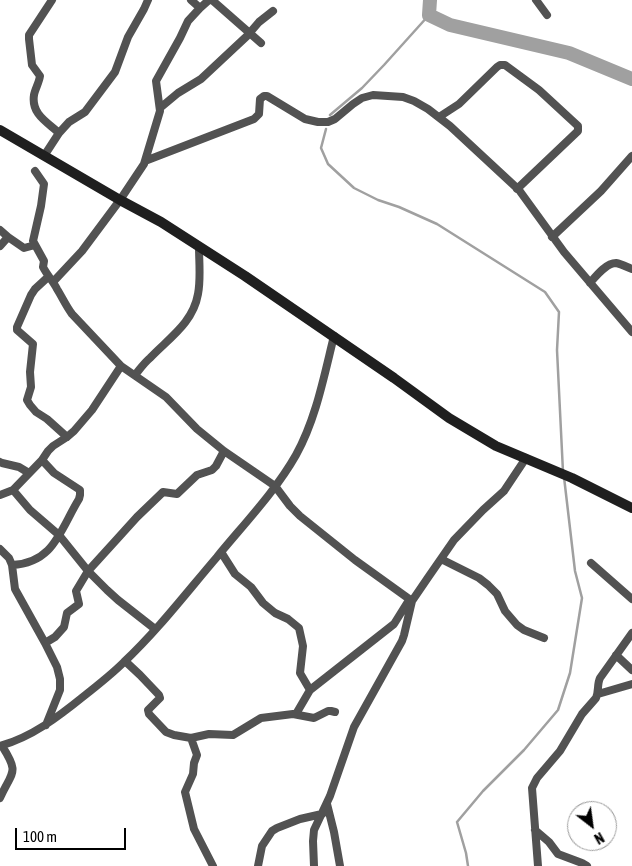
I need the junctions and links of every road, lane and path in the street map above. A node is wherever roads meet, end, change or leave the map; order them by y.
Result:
1 (52, 0) edge
2 (148, 0) edge
3 (191, 0) edge
4 (210, 0) edge
5 (536, 0) edge
6 (200, 8) junction
7 (273, 11) dead end
8 (547, 15) dead end
9 (250, 33) junction
10 (261, 43) dead end
11 (160, 108) junction
12 (439, 117) junction
13 (0, 130) edge
14 (59, 133) junction
15 (44, 156) junction
16 (632, 156) edge
17 (145, 161) junction
18 (35, 171) dead end
19 (517, 188) junction
20 (120, 200) junction
21 (0, 230) edge
22 (8, 236) junction
23 (552, 237) junction
24 (34, 245) junction
25 (0, 246) edge
26 (199, 247) junction
27 (632, 269) edge
28 (50, 279) junction
29 (590, 283) junction
30 (632, 332) edge
31 (334, 336) junction
32 (121, 366) junction
33 (135, 375) junction
34 (67, 437) junction
35 (224, 451) junction
36 (526, 458) junction
37 (42, 460) junction
38 (0, 462) edge
39 (30, 473) junction
40 (275, 486) junction
41 (13, 490) junction
42 (0, 495) edge
43 (632, 508) edge
44 (59, 535) junction
45 (0, 549) edge
46 (221, 552) junction
47 (441, 559) junction
48 (590, 563) dead end
49 (12, 565) junction
50 (88, 571) junction
51 (632, 599) edge
52 (411, 600) junction
53 (155, 629) junction
54 (632, 633) edge
55 (544, 638) dead end
56 (45, 643) junction
57 (616, 655) junction
58 (126, 661) junction
59 (632, 670) edge
60 (632, 684) edge
61 (310, 690) junction
62 (598, 694) junction
63 (334, 712) dead end
64 (296, 714) junction
65 (46, 725) junction
66 (191, 738) junction
67 (1, 746) edge
68 (0, 798) edge
69 (327, 804) junction
70 (322, 814) junction
71 (535, 830) junction
72 (212, 866) edge
73 (258, 866) edge
74 (314, 866) edge
75 (340, 866) edge
76 (538, 866) edge
77 (587, 866) edge

1 - 14 street
2 - 14 street
3 - 6 street
4 - 6 street
4 - 9 street
5 - 8 street
6 - 11 street
7 - 9 street
9 - 10 street
9 - 11 street
11 - 17 street
12 - 17 street
12 - 19 street
12 - 19 street
13 - 15 main road
14 - 15 street
15 - 20 main road
16 - 23 street
17 - 20 street
18 - 24 street
19 - 23 street
20 - 26 main road
20 - 28 street
21 - 22 street
22 - 24 street
22 - 25 street
23 - 29 street
24 - 28 street
26 - 31 main road
26 - 33 street
27 - 29 street
28 - 32 street
28 - 34 street
29 - 30 street
31 - 36 main road
31 - 40 street
32 - 33 street
32 - 34 street
33 - 35 street
34 - 37 street
35 - 40 street
35 - 50 street
36 - 43 main road
36 - 47 street
37 - 39 street
37 - 44 street
38 - 39 street
39 - 41 street
40 - 46 street
40 - 52 street
41 - 42 street
41 - 44 street
44 - 49 street
44 - 50 street
45 - 49 street
46 - 53 street
46 - 61 street
47 - 52 street
47 - 55 street
48 - 51 street
49 - 56 street
50 - 53 street
50 - 56 street
52 - 61 street
52 - 69 street
53 - 58 street
54 - 57 street
56 - 65 street
57 - 59 street
57 - 62 street
58 - 65 street
58 - 66 street
60 - 62 street
61 - 64 street
62 - 71 street
63 - 64 street
64 - 66 street
65 - 67 street
66 - 72 street
67 - 68 street
69 - 70 street
69 - 75 street
70 - 73 street
70 - 74 street
71 - 76 street
71 - 77 street

